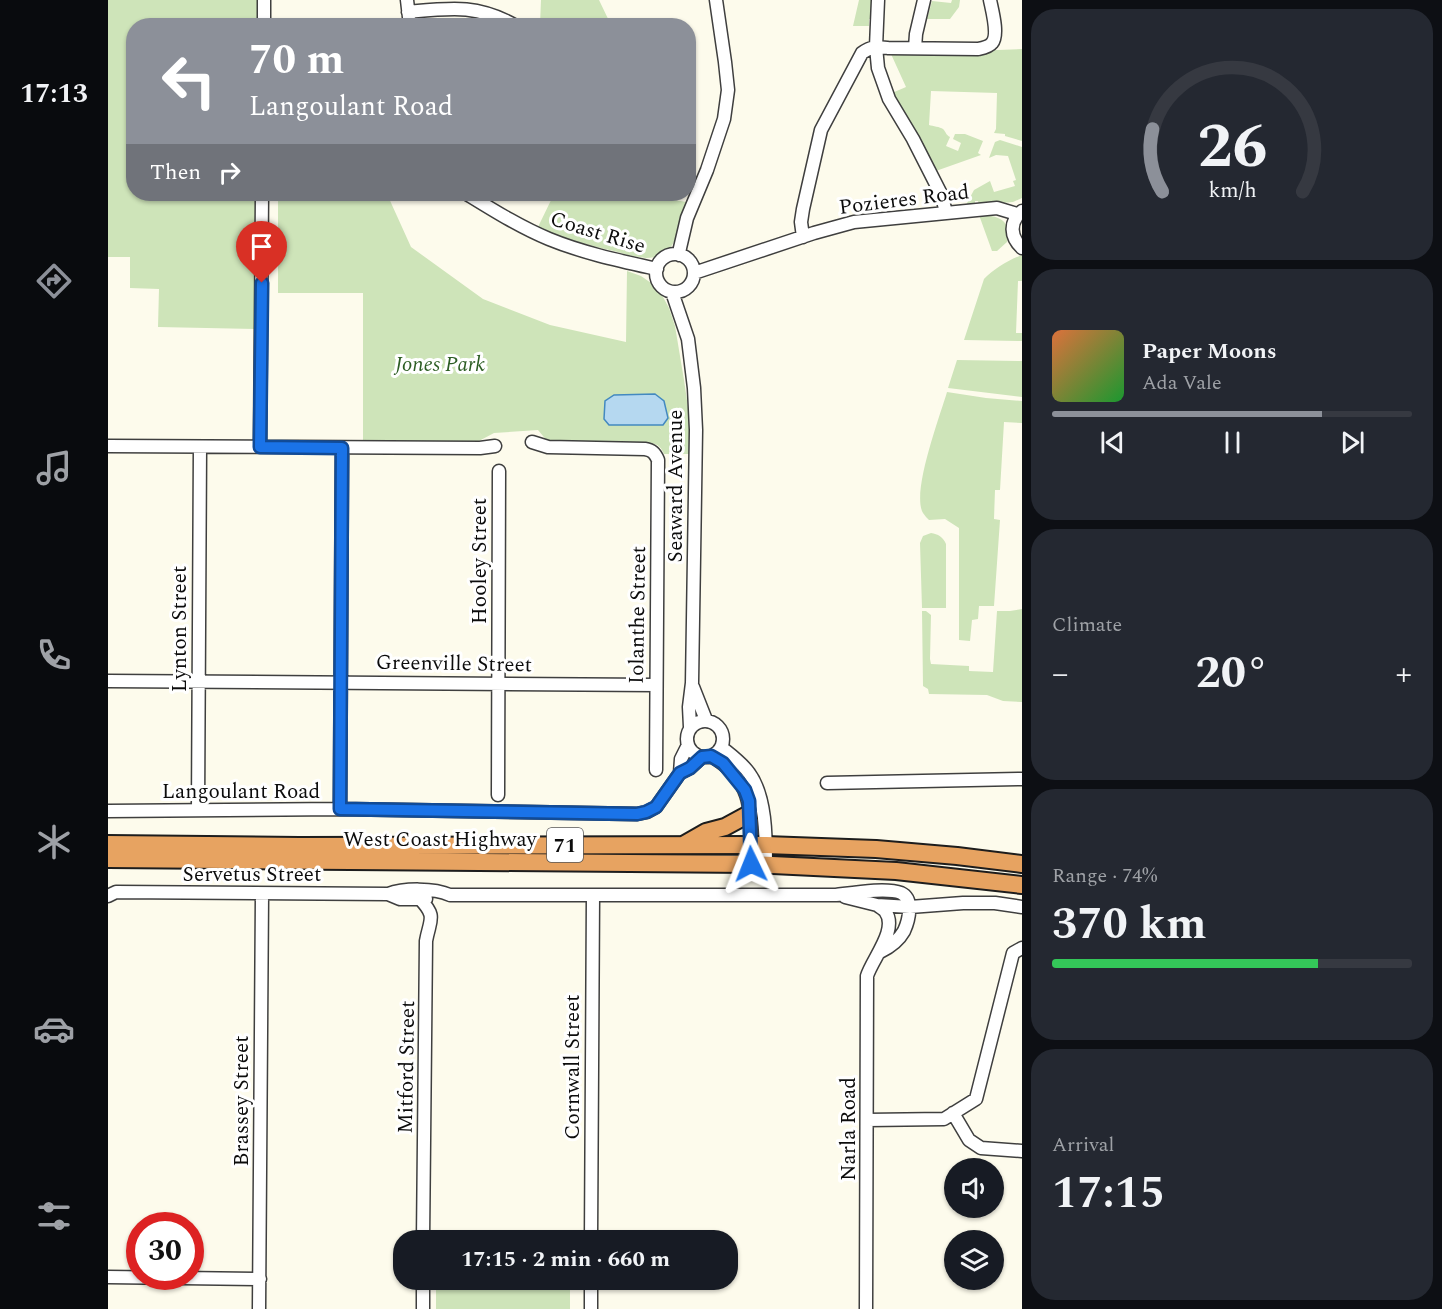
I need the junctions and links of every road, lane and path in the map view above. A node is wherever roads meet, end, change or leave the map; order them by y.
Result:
1 (264, 0) edge
2 (716, 0) edge
3 (878, 0) edge
4 (924, 0) edge
5 (990, 0) edge
6 (408, 6) edge
7 (264, 18) edge
8 (503, 18) edge
9 (876, 46) junction
10 (915, 48) junction
11 (696, 196) edge
12 (262, 201) edge
13 (480, 201) edge
14 (694, 201) edge
15 (946, 212) junction
16 (1020, 213) edge
17 (802, 237) junction
18 (1022, 248) edge
19 (679, 255) junction
20 (657, 269) junction
21 (694, 273) junction
22 (672, 292) junction
23 (532, 442) dead end
24 (108, 446) edge
25 (495, 446) dead end
26 (200, 447) junction
27 (260, 447) junction
28 (342, 448) junction
29 (499, 471) dead end
30 (108, 681) edge
31 (199, 681) junction
32 (340, 681) junction
33 (692, 683) junction
34 (498, 684) junction
35 (656, 685) junction
36 (706, 720) junction
37 (690, 727) junction
38 (688, 745) junction
39 (721, 747) junction
40 (706, 757) junction
41 (656, 770) dead end
42 (680, 773) junction
43 (1022, 779) edge
44 (828, 783) dead end
45 (498, 795) dead end
46 (340, 809) junction
47 (198, 810) junction
48 (108, 811) edge
49 (750, 814) junction
50 (108, 844) edge
51 (684, 844) junction
52 (758, 844) junction
53 (108, 859) edge
54 (758, 864) junction
55 (1022, 864) edge
56 (1022, 885) edge
57 (111, 892) edge
58 (262, 894) junction
59 (388, 894) junction
60 (450, 895) junction
61 (592, 895) junction
62 (836, 895) junction
63 (420, 899) junction
64 (877, 905) junction
65 (910, 907) junction
66 (1022, 907) edge
67 (1022, 948) edge
68 (880, 952) junction
69 (953, 1113) junction
70 (867, 1120) junction
71 (1022, 1151) edge
72 (423, 1230) edge
73 (591, 1230) edge
74 (108, 1277) edge
75 (260, 1279) junction
76 (423, 1290) edge
77 (591, 1290) edge
78 (259, 1309) edge
79 (423, 1309) edge
80 (591, 1309) edge
81 (866, 1309) edge

1 - 7 street
2 - 11 street
3 - 9 street
4 - 10 street
5 - 10 street
6 - 8 street
9 - 10 street
9 - 15 street
9 - 17 street
12 - 27 street
13 - 20 street, Coast Rise
14 - 19 street
15 - 16 street, Pozieres Road
15 - 17 street, Pozieres Road
16 - 18 street
17 - 21 street, Pozieres Road
19 - 20 street
19 - 21 street
20 - 22 street
21 - 22 street
22 - 33 street, Seaward Avenue
23 - 35 street, Iolanthe Street
24 - 26 street
25 - 28 street
26 - 27 street
26 - 31 street, Lynton Street
27 - 28 street
28 - 32 street
29 - 34 street, Hooley Street
30 - 31 street, Greenville Street
31 - 32 street, Greenville Street
31 - 47 street, Lynton Street
32 - 34 street, Greenville Street
32 - 46 street
33 - 36 street, Seaward Avenue
33 - 37 street, Seaward Avenue
34 - 35 street, Greenville Street
34 - 45 street, Hooley Street
35 - 41 street, Iolanthe Street
36 - 37 street
36 - 39 street
37 - 38 street
38 - 40 street
38 - 42 street, Langoulant Road
39 - 40 street
39 - 52 street
40 - 42 street, Langoulant Road
40 - 49 street
42 - 46 street, Langoulant Road
43 - 44 street
46 - 47 street, Langoulant Road
47 - 48 street, Langoulant Road
49 - 51 highway
49 - 52 street
50 - 51 highway, West Coast Highway / 71
51 - 52 highway, West Coast Highway / 71
52 - 54 street
52 - 55 highway, West Coast Highway / 71
53 - 54 highway, West Coast Highway / 71
54 - 56 highway, West Coast Highway / 71
57 - 58 street, Servetus Street
58 - 59 street, Servetus Street
58 - 75 street, Brassey Street
59 - 60 street, Servetus Street
59 - 63 street, Servetus Street
60 - 61 street, Servetus Street
60 - 63 street, Servetus Street
61 - 62 street, Servetus Street
61 - 73 street, Cornwall Street
62 - 64 street, Servetus Street
62 - 65 street, Servetus Street
63 - 72 street, Mitford Street
64 - 65 street, Servetus Street
64 - 68 street, Narla Road
65 - 66 street, Servetus Street
65 - 68 street, Narla Road
67 - 69 street
68 - 70 street, Narla Road
69 - 70 street
69 - 71 street
70 - 81 street, Narla Road
74 - 75 street
75 - 78 street, Brassey Street
76 - 79 street
77 - 80 street

